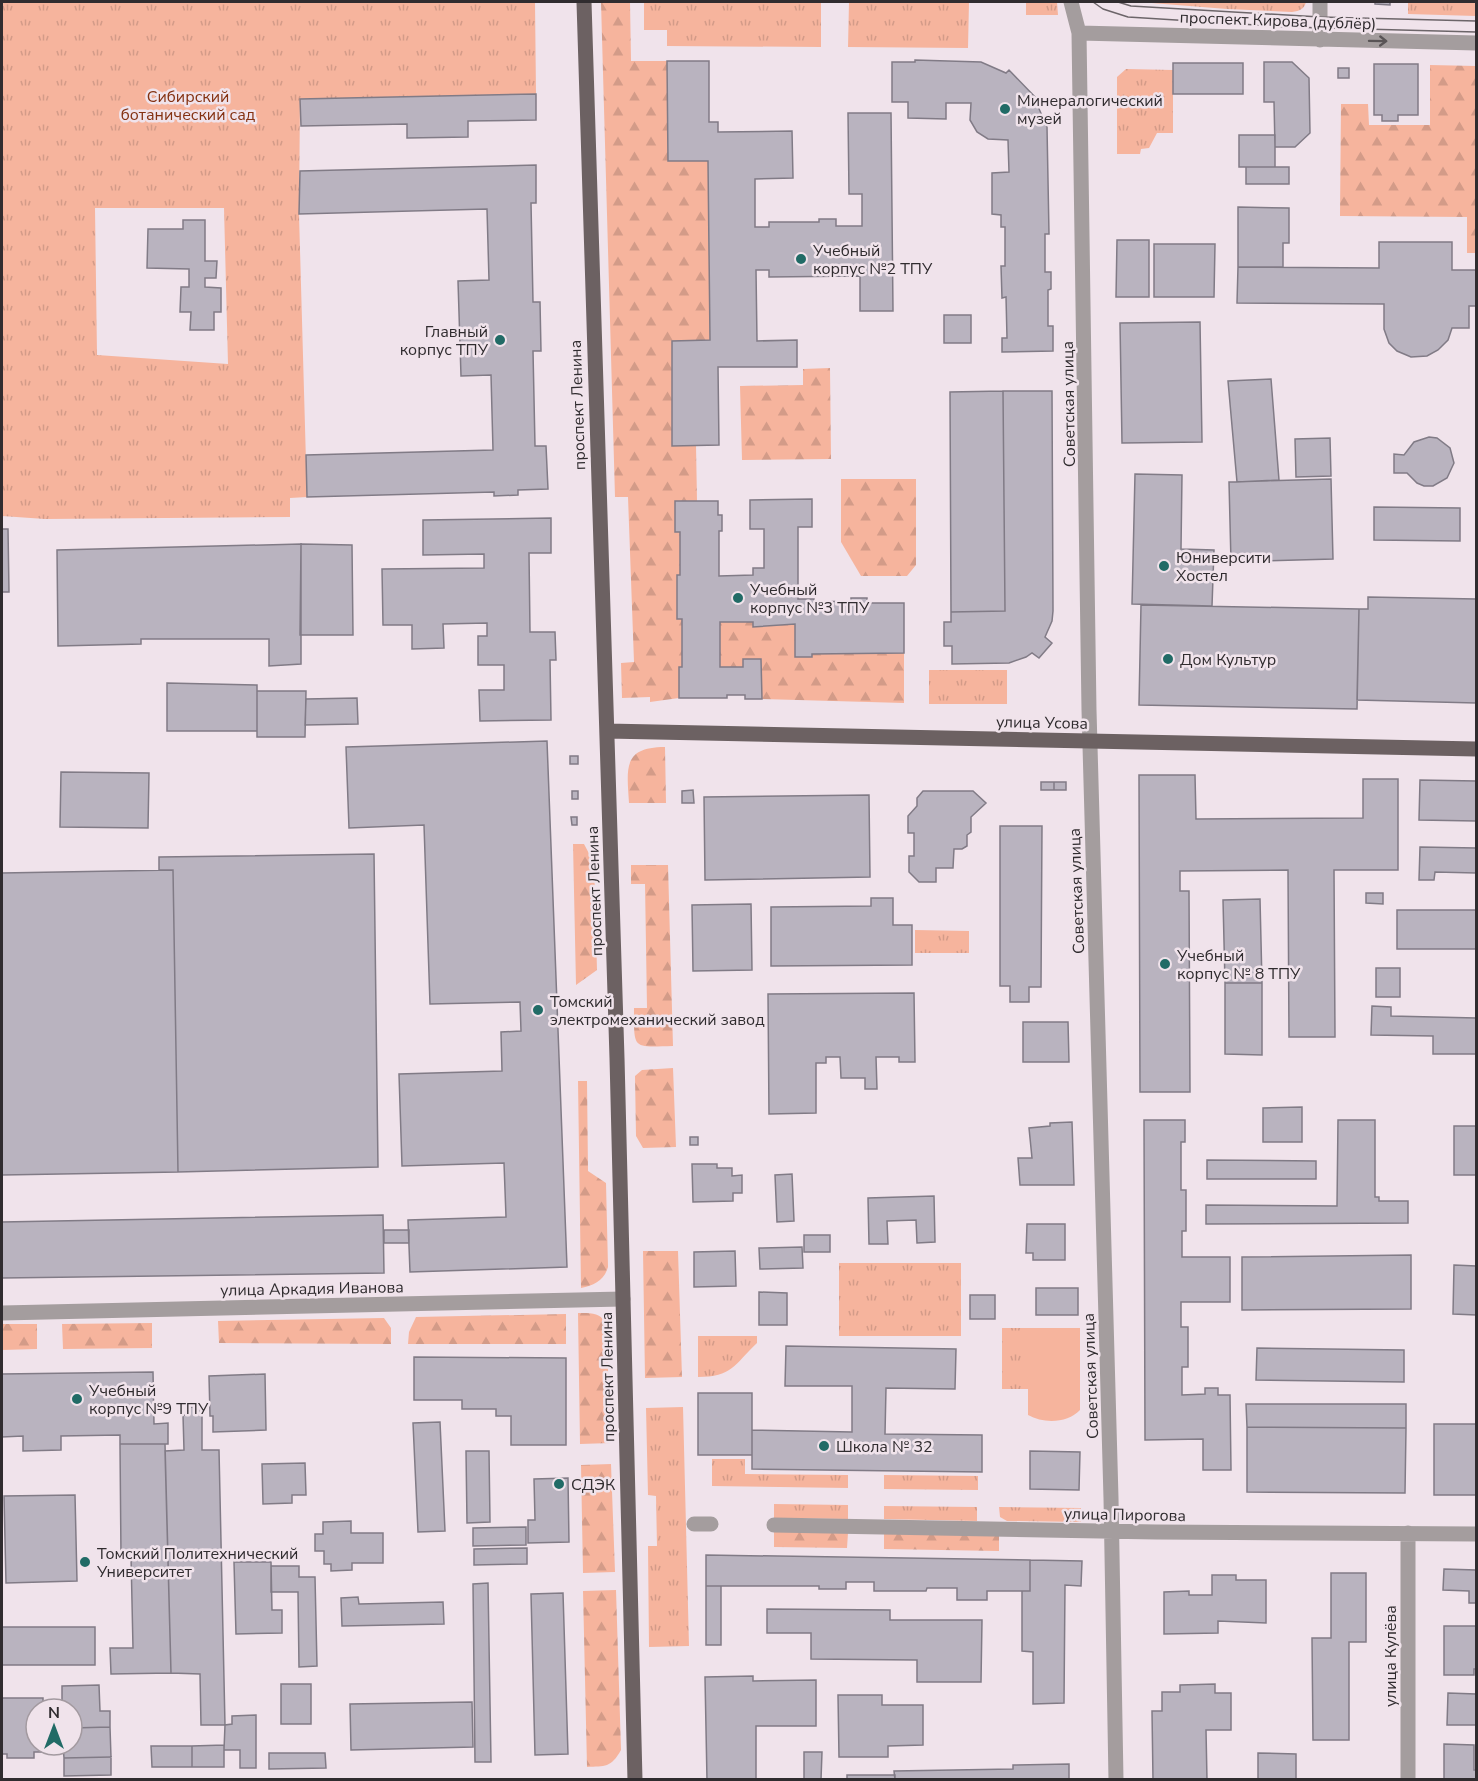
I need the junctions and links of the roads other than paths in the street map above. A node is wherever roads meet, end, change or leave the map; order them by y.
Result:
1 (584, 2) edge
2 (1071, 2) edge
3 (1320, 2) edge
4 (1079, 33) junction
5 (1320, 40) junction
6 (1476, 43) edge
7 (607, 732) junction
8 (1090, 741) junction
9 (1476, 749) edge
10 (622, 1299) junction
11 (2, 1313) edge
12 (694, 1524) dead end
13 (711, 1524) dead end
14 (774, 1525) dead end
15 (1112, 1532) junction
16 (1408, 1533) junction
17 (1476, 1534) edge
18 (635, 1779) edge
19 (1116, 1779) edge
20 (1408, 1779) edge

1 - 7 main road, проспект Ленина
2 - 4 street, Советская улица
3 - 5 street
4 - 5 street, проспект Кирова (дублёр)
4 - 8 street, Советская улица
5 -> 6 street, проспект Кирова (дублёр)
7 - 8 main road, улица Усова
7 - 10 main road, проспект Ленина
8 - 9 main road, улица Усова
8 - 15 street, Советская улица
10 - 11 street, улица Аркадия Иванова
10 - 18 main road, проспект Ленина
12 - 13 street
14 - 15 street, улица Пирогова
15 - 16 street, улица Пирогова
15 - 19 street, Советская улица
16 - 17 street, улица Пирогова
16 - 20 street, улица Кулёва

